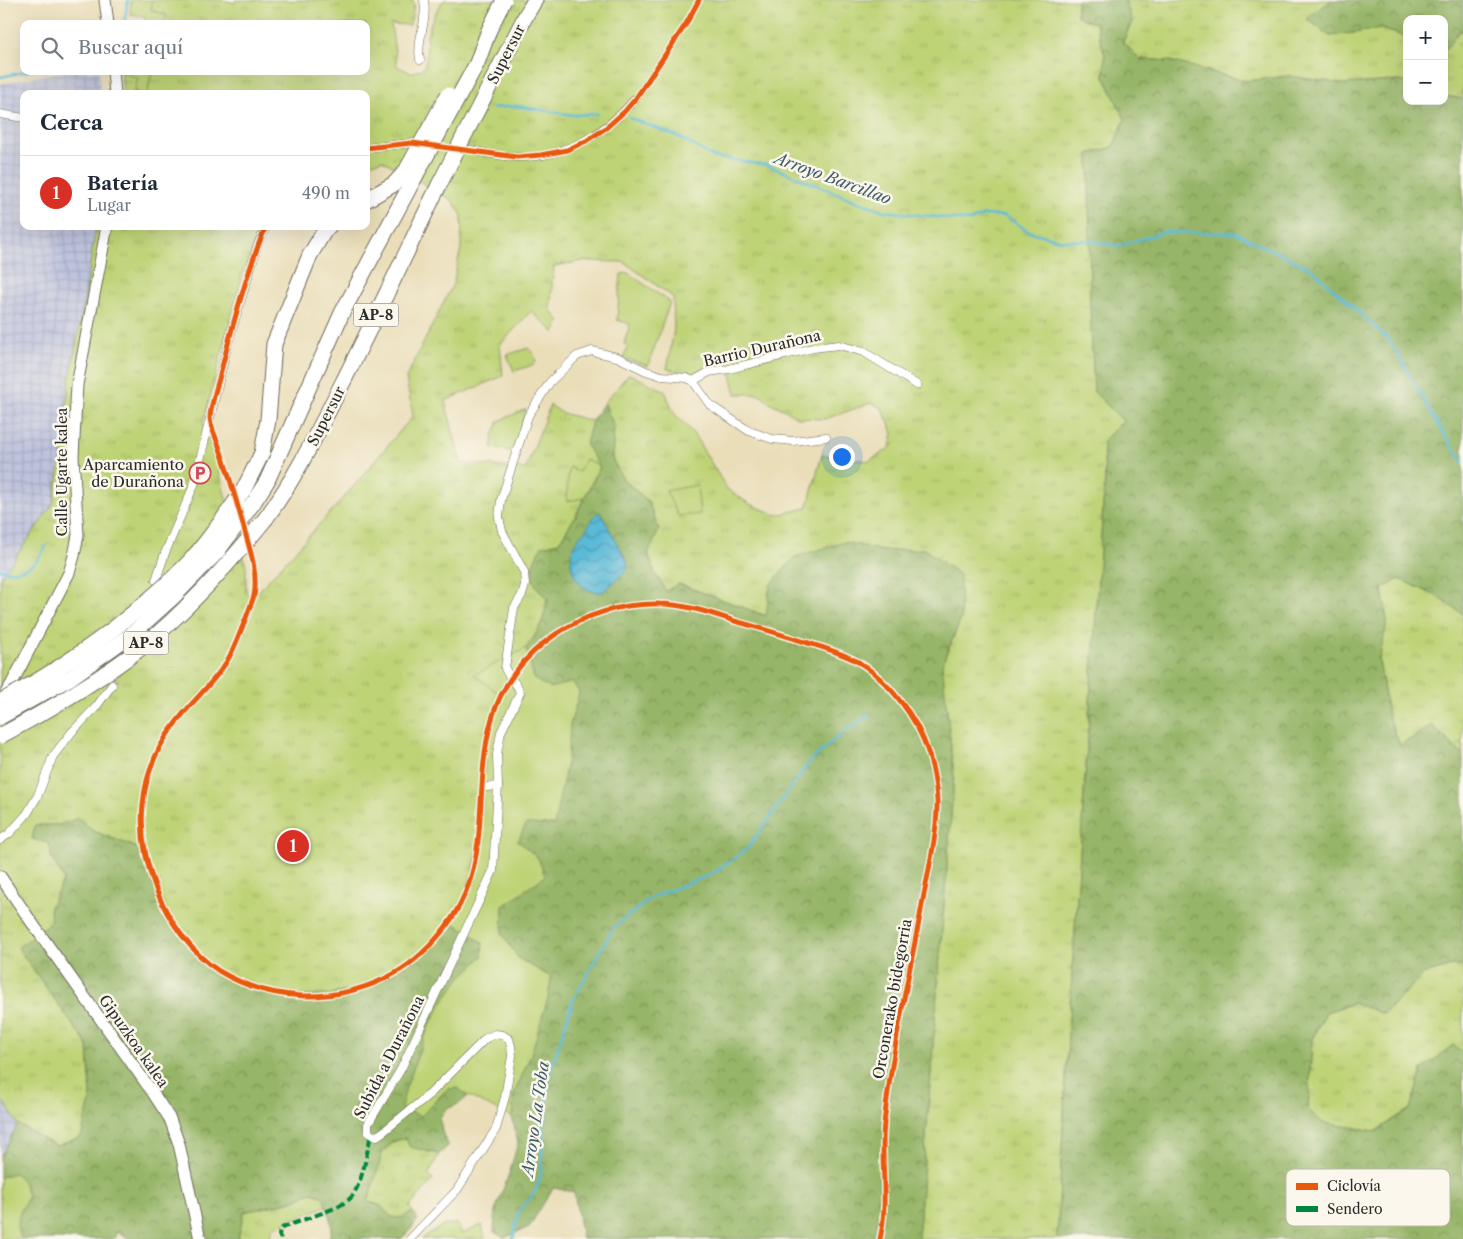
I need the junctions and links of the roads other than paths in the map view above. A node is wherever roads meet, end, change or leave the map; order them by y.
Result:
1 (105, 0) edge
2 (424, 0) edge
3 (504, 0) edge
4 (535, 0) edge
5 (108, 20) edge
6 (420, 60) dead end
7 (114, 75) edge
8 (114, 75) edge
9 (110, 90) edge
10 (115, 90) edge
11 (636, 98) tunnel mouth
12 (0, 114) edge
13 (20, 117) edge
14 (412, 144) dead end
15 (370, 148) edge
16 (471, 150) tunnel mouth
17 (411, 173) junction
18 (370, 198) edge
19 (106, 230) edge
20 (264, 230) edge
21 (325, 230) edge
22 (693, 381) junction
23 (917, 385) dead end
24 (826, 437) dead end
25 (156, 580) dead end
26 (112, 684) tunnel mouth
27 (519, 688) joint
28 (0, 702) edge
29 (0, 718) edge
30 (0, 736) edge
31 (498, 786) junction
32 (487, 787) dead end
33 (0, 840) edge
34 (0, 878) edge
35 (200, 1239) edge
36 (410, 1239) edge

1 - 5 street
2 - 6 street
3 - 17 highway, Supersur / AP-8, bridge
4 - 30 highway, Supersur / AP-8, bridge
7 - 9 street
8 - 10 street
11 - 16 street
12 - 13 street
14 - 15 street
17 - 18 highway, AP-8
17 - 29 highway, Supersur / AP-8, bridge
19 - 28 street, Calle Ugarte kalea
20 - 25 street
21 - 28 highway, AP-8, bridge
22 - 23 street, Barrio Durañona
22 - 24 street, Barrio Durañona
22 - 27 street, Barrio Durañona
26 - 33 street
27 - 31 street, Subida a Durañona
31 - 32 street
31 - 36 street, Subida a Durañona
34 - 35 street, Gipuzkoa kalea

